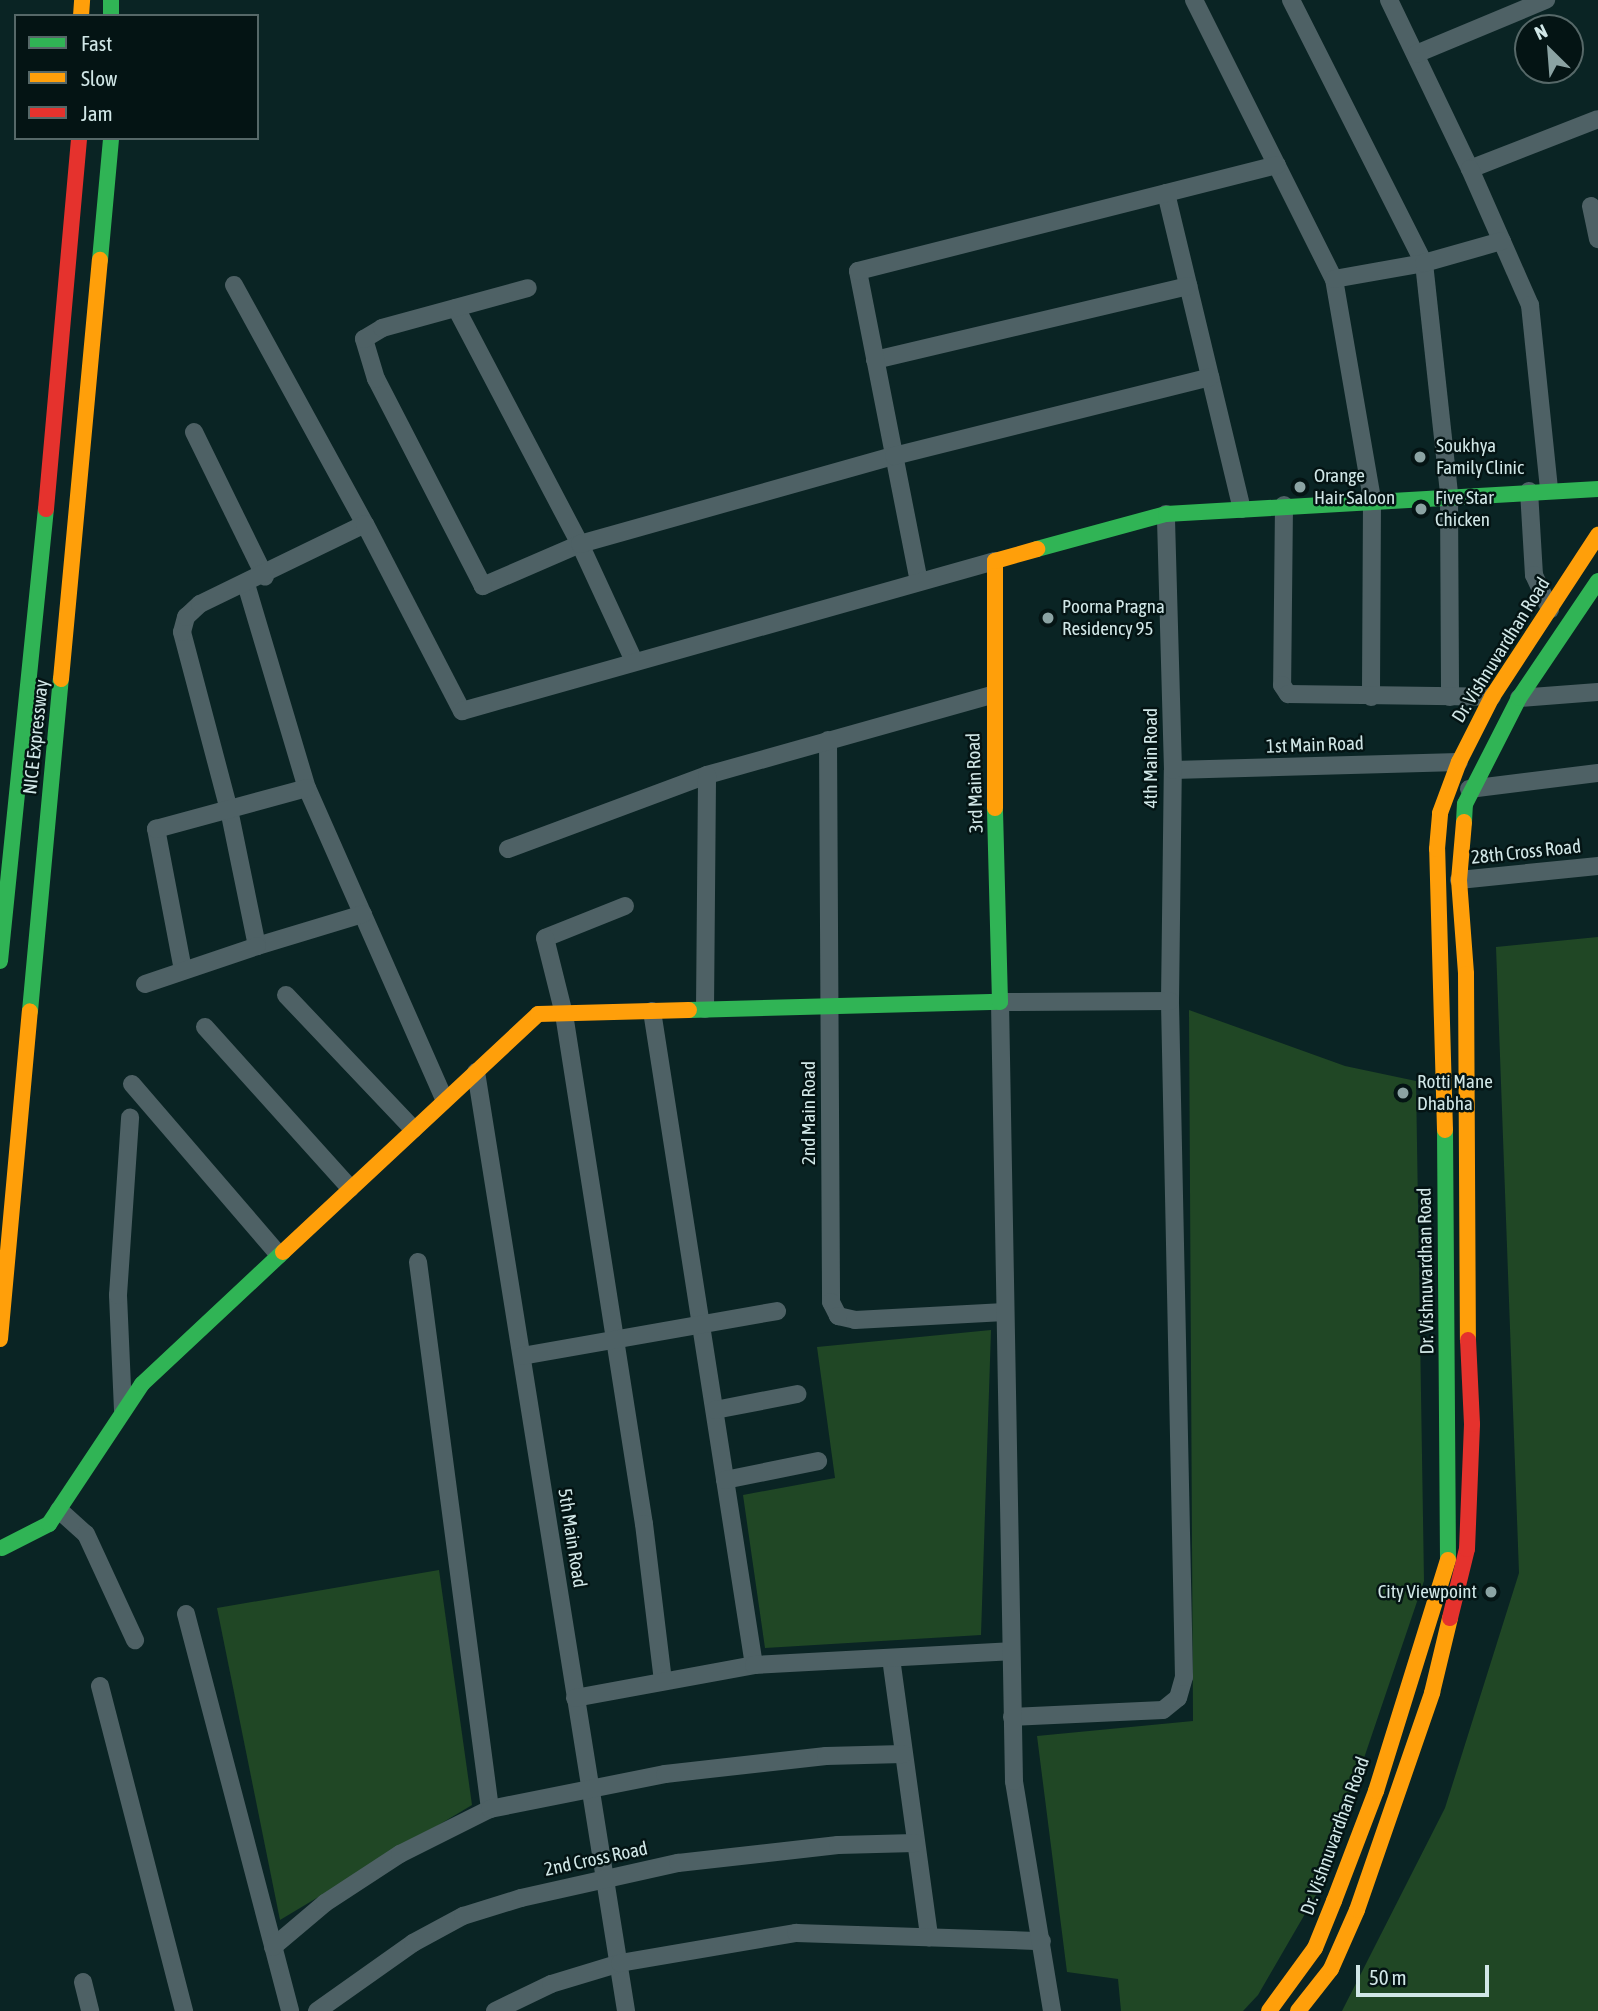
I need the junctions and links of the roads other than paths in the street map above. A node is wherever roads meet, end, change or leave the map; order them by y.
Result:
1 (1194, 0) edge
2 (1291, 0) edge
3 (1389, 0) edge
4 (1546, 0) edge
5 (1504, 7) edge
6 (1416, 54) junction
7 (1598, 119) edge
8 (79, 140) edge
9 (111, 140) edge
10 (1277, 165) junction
11 (1471, 169) junction
12 (1166, 193) junction
13 (1591, 206) dead end
14 (1598, 239) edge
15 (1502, 241) junction
16 (1424, 263) junction
17 (1334, 279) junction
18 (234, 285) dead end
19 (1188, 286) junction
20 (528, 288) dead end
21 (456, 308) junction
22 (875, 360) junction
23 (1210, 377) junction
24 (194, 432) dead end
25 (894, 456) junction
26 (1598, 489) edge
27 (1549, 490) junction
28 (1528, 491) junction
29 (1449, 495) junction
30 (1372, 500) junction
31 (1284, 505) junction
32 (1242, 509) junction
33 (1166, 514) junction
34 (365, 524) junction
35 (1598, 535) edge
36 (580, 544) junction
37 (995, 561) junction
38 (265, 577) junction
39 (1598, 581) edge
40 (919, 582) junction
41 (246, 584) junction
42 (1550, 610) junction
43 (634, 661) junction
44 (1598, 692) edge
45 (1494, 694) junction
46 (992, 695) junction
47 (1371, 697) junction
48 (1450, 698) junction
49 (1519, 700) junction
50 (828, 740) junction
51 (1459, 762) junction
52 (1173, 770) junction
53 (1598, 773) edge
54 (707, 775) junction
55 (307, 788) junction
56 (1469, 789) junction
57 (229, 810) junction
58 (508, 849) dead end
59 (1598, 866) edge
60 (1459, 880) junction
61 (625, 906) dead end
62 (363, 914) junction
63 (257, 946) junction
64 (0, 961) edge
65 (183, 970) junction
66 (145, 984) dead end
67 (286, 995) dead end
68 (1170, 1001) junction
69 (1000, 1002) junction
70 (830, 1006) junction
71 (705, 1009) junction
72 (652, 1011) junction
73 (564, 1014) junction
74 (205, 1027) dead end
75 (476, 1072) junction
76 (132, 1084) dead end
77 (444, 1099) junction
78 (130, 1117) dead end
79 (414, 1129) junction
80 (350, 1188) junction
81 (279, 1255) junction
82 (418, 1262) dead end
83 (777, 1311) dead end
84 (1005, 1312) junction
85 (702, 1324) junction
86 (0, 1339) edge
87 (615, 1339) junction
88 (522, 1356) junction
89 (797, 1394) dead end
90 (123, 1410) junction
91 (715, 1410) junction
92 (818, 1461) dead end
93 (725, 1480) junction
94 (59, 1510) junction
95 (2, 1548) dead end
96 (186, 1614) dead end
97 (135, 1640) dead end
98 (1010, 1651) junction
99 (891, 1658) junction
100 (754, 1665) junction
101 (663, 1681) junction
102 (100, 1686) dead end
103 (575, 1698) junction
104 (1012, 1717) junction
105 (903, 1754) junction
106 (590, 1788) junction
107 (491, 1809) junction
108 (915, 1843) junction
109 (604, 1877) junction
110 (929, 1937) junction
111 (1042, 1941) junction
112 (273, 1947) junction
113 (620, 1963) junction
114 (83, 1982) dead end
115 (90, 2011) edge
116 (184, 2011) edge
117 (290, 2011) edge
118 (317, 2011) edge
119 (495, 2011) edge
120 (626, 2011) edge
121 (1052, 2011) edge
122 (1269, 2011) edge
123 (1298, 2011) edge

1 - 10 street
2 - 16 street
3 - 6 street
4 - 5 street
5 - 6 street
6 - 11 street
7 - 11 street
8 - 64 main road, NICE Expressway
9 - 86 main road, NICE Expressway
10 - 12 street
10 - 17 street
11 - 15 street
12 - 19 street
12 - 22 street
13 - 14 street
15 - 16 street
15 - 27 street
16 - 17 street
16 - 29 street
17 - 30 street
18 - 34 street
19 - 22 street
19 - 23 street
20 - 21 street
21 - 36 street
21 - 36 street
22 - 25 street
23 - 25 street
23 - 32 street
24 - 38 street
25 - 36 street
25 - 40 street
26 - 27 main road
27 - 28 main road
28 - 29 main road
28 - 42 street
29 - 30 main road
29 - 48 street
30 - 31 main road
30 - 47 street
31 - 32 main road
31 - 47 street
32 - 33 main road
33 - 37 main road
33 - 52 street, 4th Main Road
34 - 38 street
34 - 43 street
35 - 42 main road, Dr. Vishnuvardhan Road
36 - 43 street
37 - 40 street
37 - 46 main road, 3rd Main Road
38 - 41 street
39 - 49 main road, Dr. Vishnuvardhan Road
40 - 43 street
41 - 55 street
41 - 57 street
42 - 45 main road, Dr. Vishnuvardhan Road
44 - 49 street
45 - 48 street
45 - 49 main road
45 - 51 main road, Dr. Vishnuvardhan Road
46 - 50 street
46 - 69 main road, 3rd Main Road
47 - 48 street
49 - 56 main road, Dr. Vishnuvardhan Road
50 - 54 street
50 - 70 street, 2nd Main Road
51 - 52 street, 1st Main Road
51 - 122 main road, Dr. Vishnuvardhan Road
52 - 68 street, 4th Main Road
53 - 56 street
54 - 58 street
54 - 71 street
55 - 57 street
55 - 62 street
56 - 60 main road, Dr. Vishnuvardhan Road
57 - 63 street
57 - 65 street
59 - 60 street, 28th Cross Road
60 - 123 main road, Dr. Vishnuvardhan Road
61 - 73 street
62 - 63 street
62 - 77 street
63 - 65 street
65 - 66 street
67 - 79 street
68 - 69 street
68 - 104 street, 4th Main Road
69 - 70 main road
69 - 84 street
70 - 71 main road
70 - 84 street, 2nd Main Road
71 - 72 main road
72 - 73 main road
72 - 85 street
73 - 75 main road
73 - 87 street
74 - 80 street
75 - 77 main road
75 - 88 street, 5th Main Road
76 - 81 street
77 - 79 main road
78 - 90 street
79 - 80 main road
80 - 81 main road
81 - 90 main road
82 - 107 street
83 - 85 street
84 - 98 street
85 - 87 street
85 - 91 street
87 - 88 street
87 - 101 street
88 - 103 street, 5th Main Road
89 - 91 street
90 - 94 main road
91 - 93 street
92 - 93 street
93 - 100 street
94 - 95 main road
94 - 97 street
96 - 112 street
98 - 99 street
98 - 104 street
99 - 100 street
99 - 105 street
100 - 101 street
101 - 103 street
102 - 116 street
103 - 106 street, 5th Main Road
104 - 111 street
105 - 106 street
105 - 108 street
106 - 107 street
106 - 109 street, 5th Main Road
107 - 112 street
108 - 109 street, 2nd Cross Road
108 - 110 street
109 - 113 street, 5th Main Road
109 - 118 street, 2nd Cross Road
110 - 111 street
110 - 113 street
111 - 121 street
112 - 117 street
113 - 119 street
113 - 120 street, 5th Main Road
114 - 115 street

